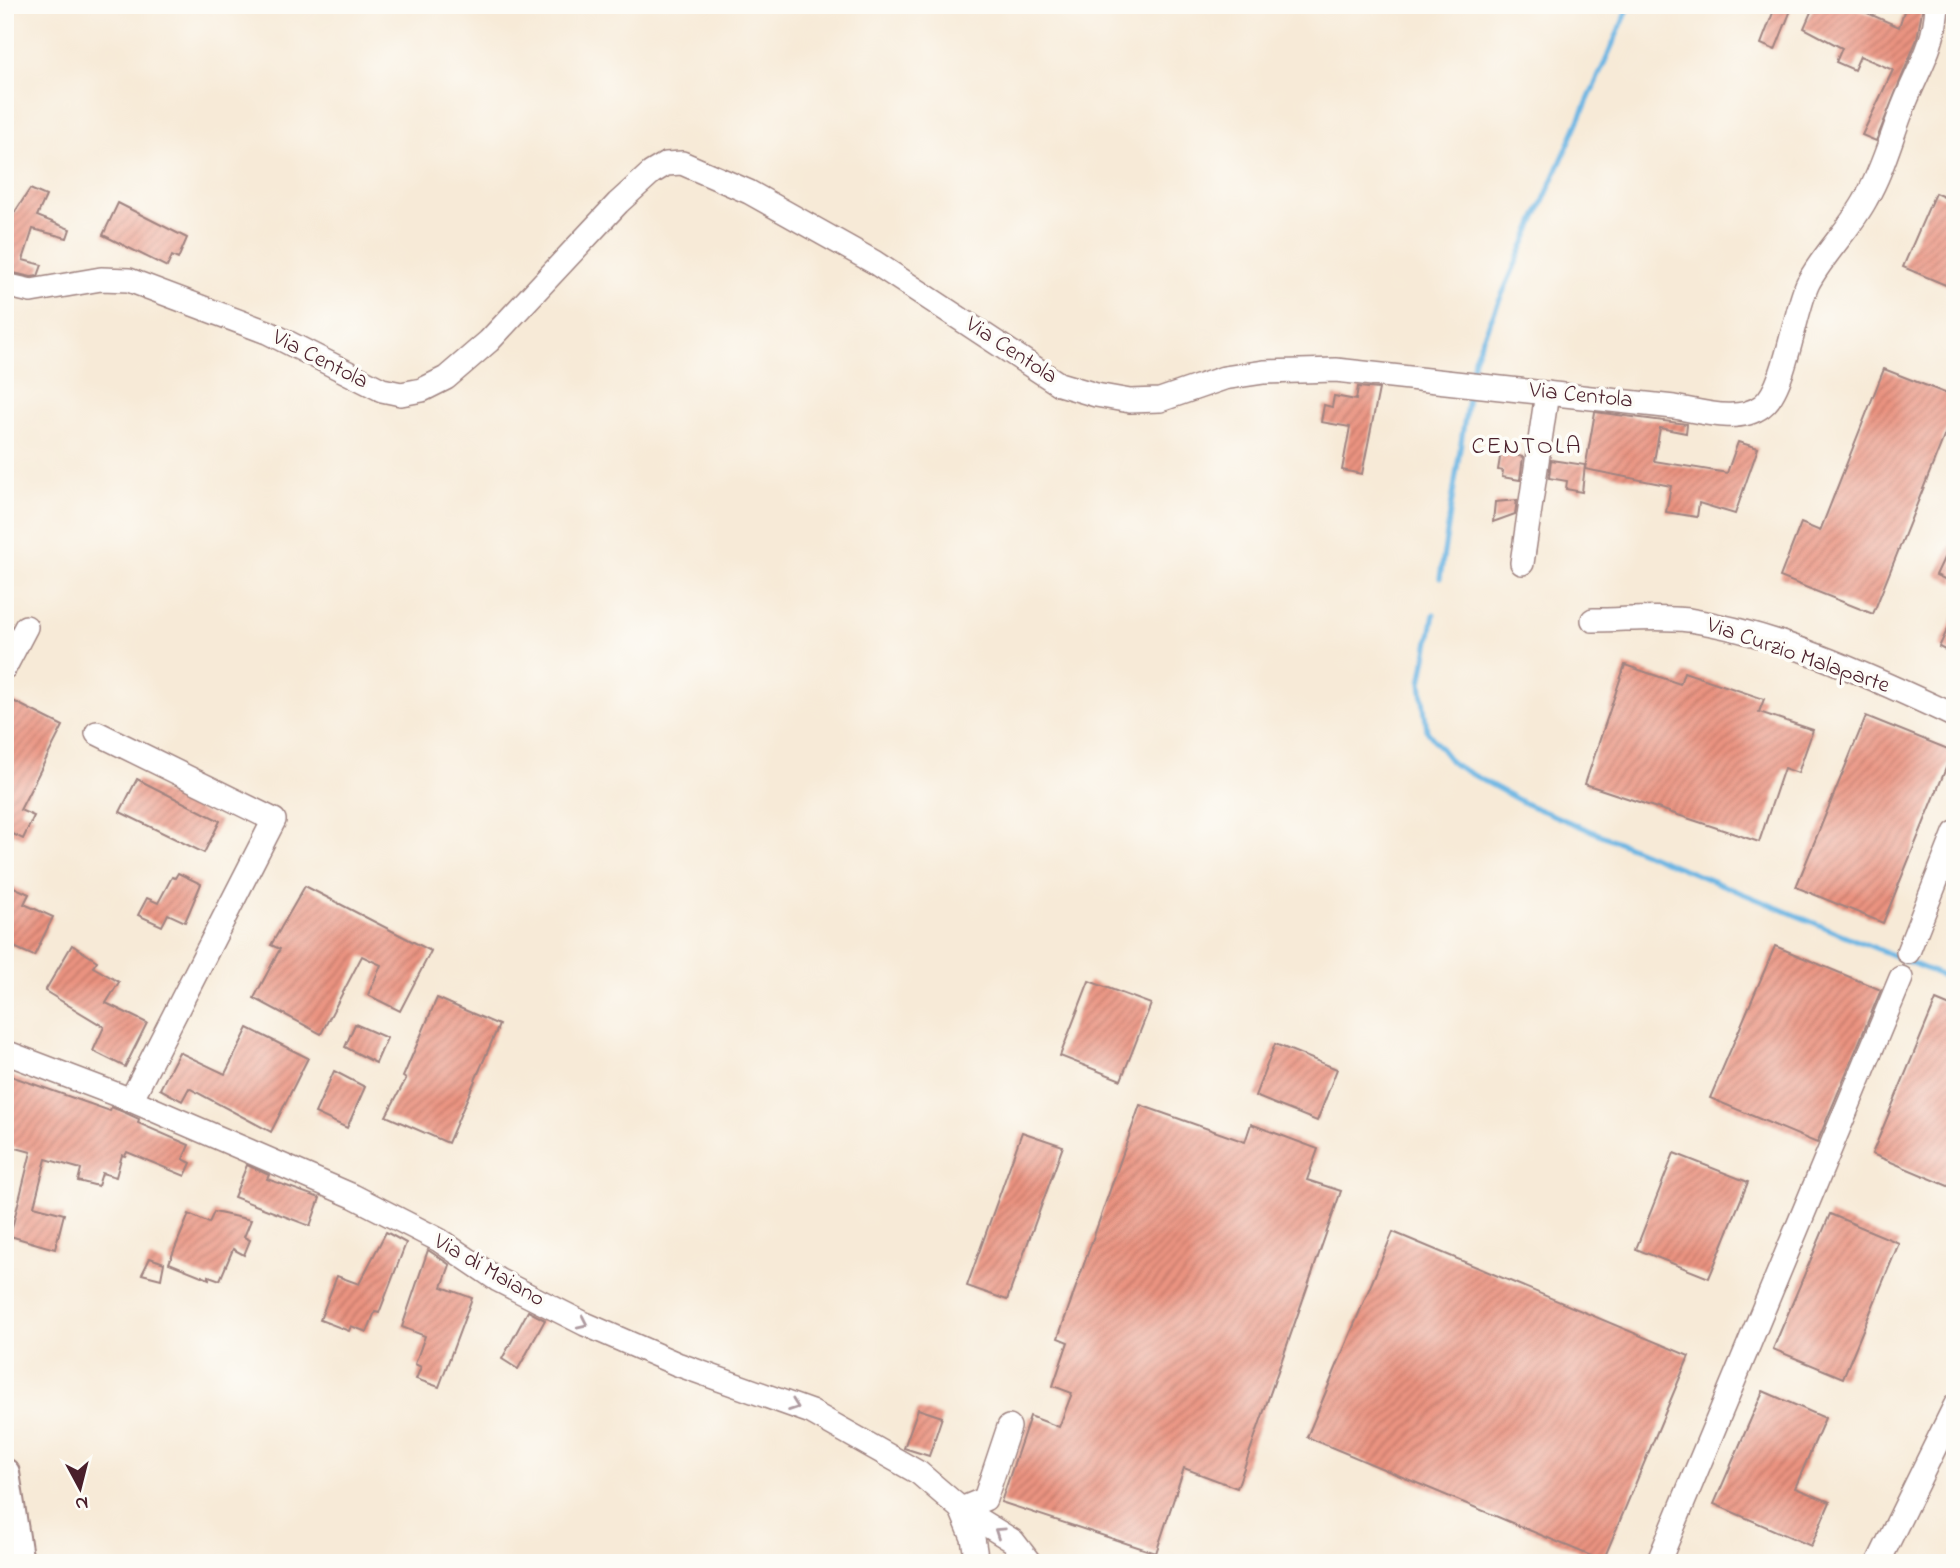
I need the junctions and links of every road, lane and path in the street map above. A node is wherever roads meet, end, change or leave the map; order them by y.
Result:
1 (1937, 5) edge
2 (5, 285) edge
3 (1547, 393) junction
4 (1522, 563) dead end
5 (1593, 620) dead end
6 (26, 627) dead end
7 (5, 667) edge
8 (1955, 716) edge
9 (97, 733) dead end
10 (1955, 833) edge
11 (1908, 951) dead end
12 (1901, 978) dead end
13 (5, 1052) edge
14 (131, 1100) junction
15 (1955, 1406) edge
16 (1009, 1427) dead end
17 (5, 1473) edge
18 (961, 1509) junction
19 (979, 1560) edge
20 (19, 1563) edge
21 (1030, 1563) edge
22 (1658, 1563) edge
23 (1878, 1563) edge

1 - 3 street, Via Centola
2 - 3 street, Via Centola
3 - 4 street
5 - 8 street, Via Curzio Malaparte
6 - 7 street
9 - 14 street
10 - 11 street
12 - 22 street
13 - 14 street, Via di Maiano
14 -> 18 street, Via di Maiano
15 - 23 street
16 - 18 street
17 - 20 main road
18 - 19 street, Via di Maiano
21 -> 18 street, Via di Maiano

